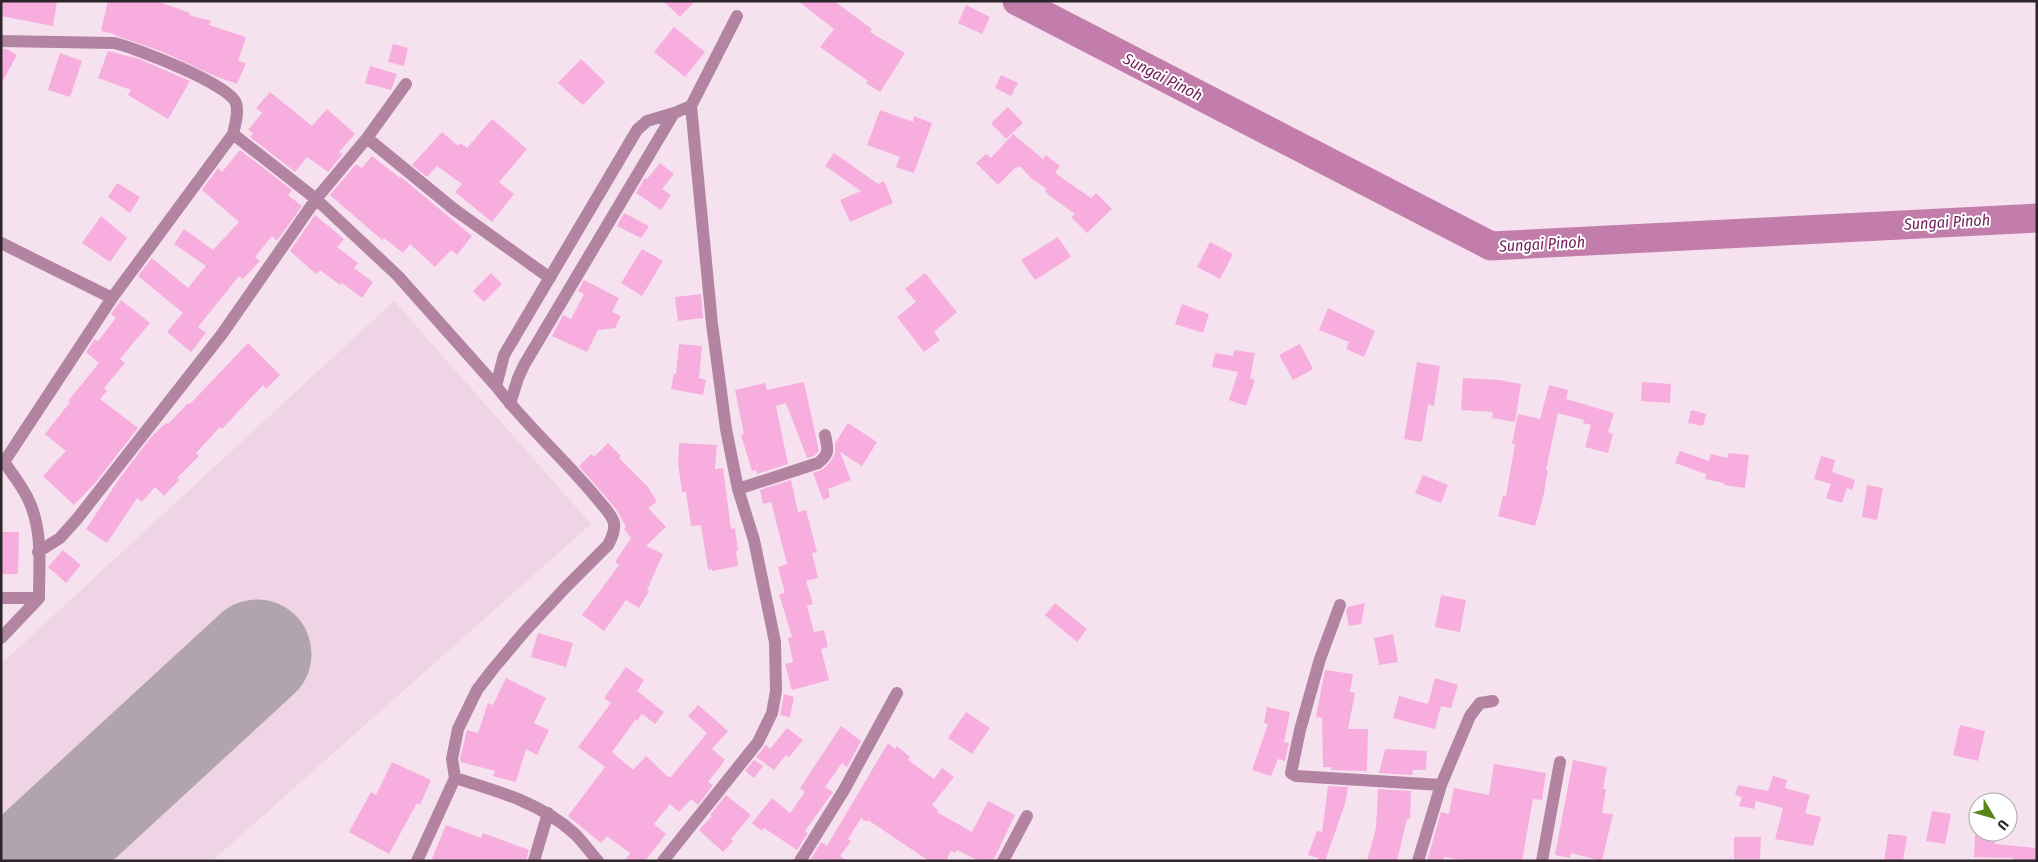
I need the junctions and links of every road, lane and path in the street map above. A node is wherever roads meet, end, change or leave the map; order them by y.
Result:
1 (737, 16) dead end
2 (1, 41) edge
3 (406, 84) dead end
4 (691, 106) junction
5 (674, 113) junction
6 (233, 134) junction
7 (367, 138) junction
8 (316, 199) junction
9 (1, 243) edge
10 (550, 278) junction
11 (112, 298) junction
12 (496, 386) junction
13 (510, 404) junction
14 (825, 435) dead end
15 (3, 460) edge
16 (738, 489) junction
17 (38, 552) junction
18 (1, 598) edge
19 (40, 598) junction
20 (1340, 606) dead end
21 (1, 638) edge
22 (897, 693) dead end
23 (1493, 701) dead end
24 (1560, 762) dead end
25 (455, 778) junction
26 (1441, 785) junction
27 (548, 813) junction
28 (1027, 816) dead end
29 (417, 861) edge
30 (534, 861) edge
31 (598, 861) edge
32 (663, 861) edge
33 (800, 861) edge
34 (1003, 861) edge
35 (1418, 861) edge
36 (1542, 861) edge

1 - 4 street
2 - 6 street
3 - 7 street
4 - 5 street
4 - 16 street
5 - 10 street
5 - 13 street
6 - 8 street
6 - 11 street
7 - 8 street
7 - 10 street
8 - 12 street
8 - 17 street
9 - 11 street
10 - 12 street
11 - 15 street
12 - 13 street
13 - 25 street
14 - 16 street
15 - 17 street
16 - 32 street
17 - 19 street
18 - 19 street
19 - 21 street
20 - 26 street
22 - 33 street
23 - 26 street
24 - 36 street
25 - 27 street
25 - 29 street
26 - 35 street
27 - 30 street
27 - 31 street
28 - 34 street

